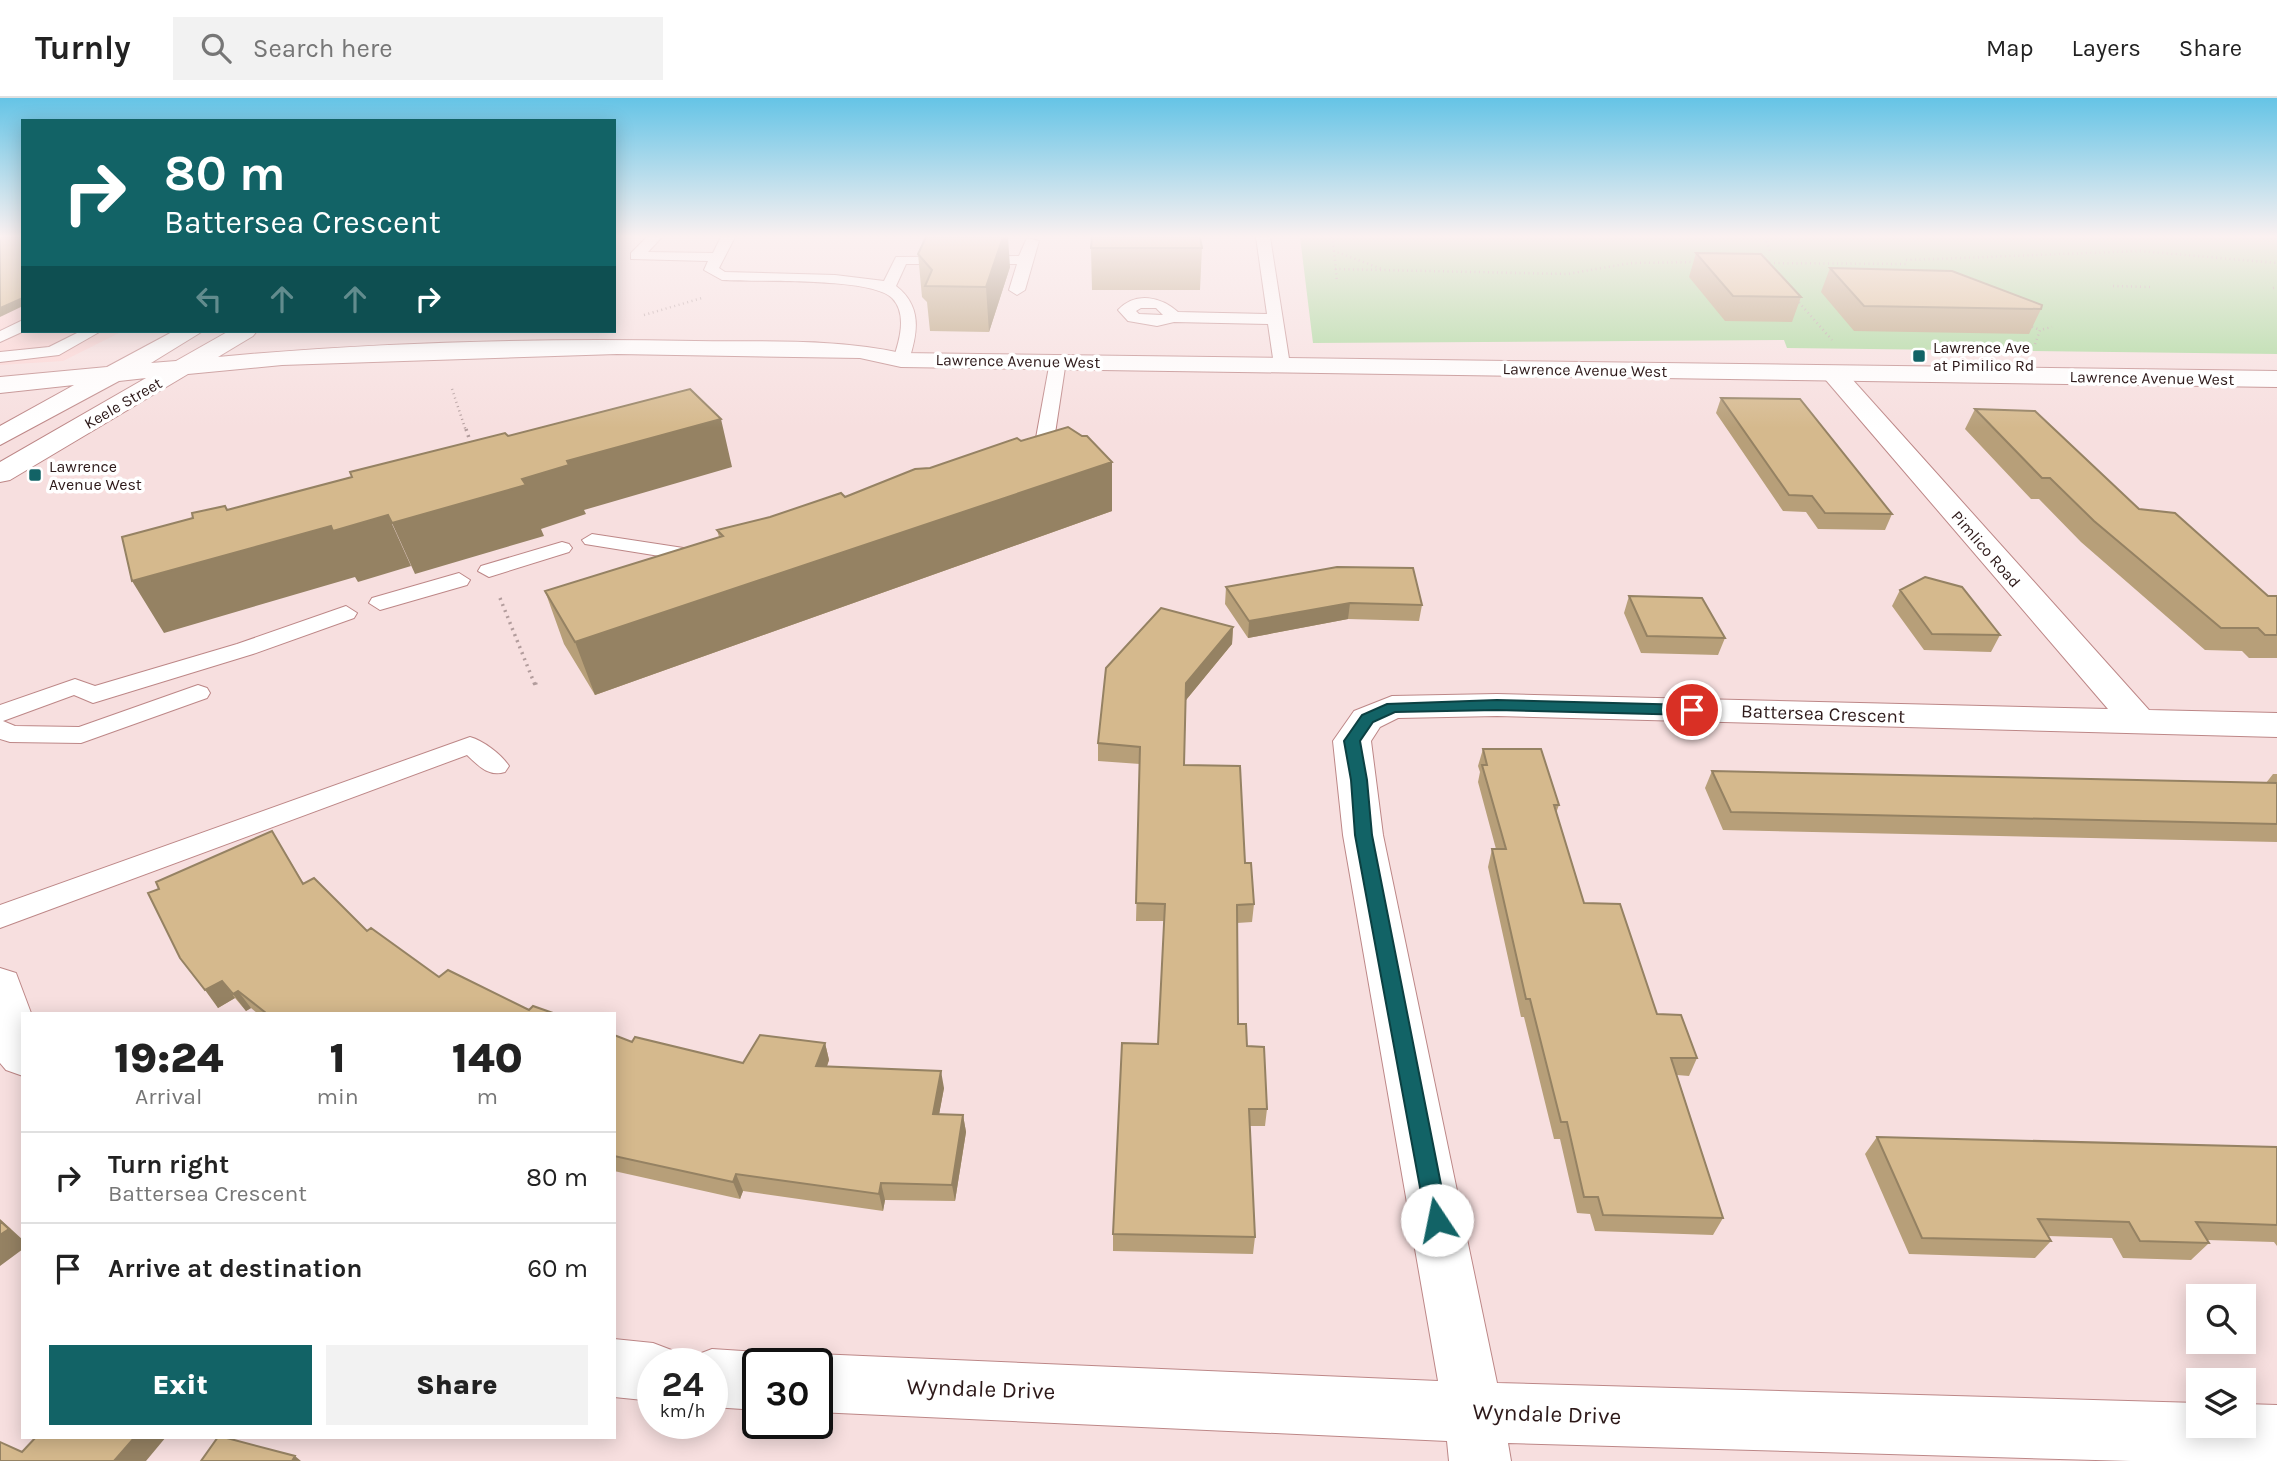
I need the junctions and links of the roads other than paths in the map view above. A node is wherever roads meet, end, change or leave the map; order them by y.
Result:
1 (901, 301) edge
2 (1272, 301) edge
3 (1174, 317) edge
4 (1275, 319) junction
5 (21, 326) edge
6 (89, 333) edge
7 (187, 333) edge
8 (242, 333) edge
9 (257, 333) edge
10 (0, 337) edge
11 (0, 357) edge
12 (282, 358) junction
13 (897, 360) junction
14 (1058, 361) junction
15 (1836, 361) junction
16 (1282, 365) junction
17 (187, 366) junction
18 (116, 372) junction
19 (2277, 379) edge
20 (0, 385) edge
21 (144, 391) junction
22 (76, 395) junction
23 (0, 403) edge
24 (0, 437) edge
25 (1008, 467) edge
26 (0, 474) edge
27 (592, 540) dead end
28 (562, 548) dead end
29 (727, 559) edge
30 (489, 571) road end
31 (458, 580) dead end
32 (380, 603) dead end
33 (346, 613) dead end
34 (198, 693) dead end
35 (0, 714) edge
36 (2138, 722) junction
37 (2277, 725) edge
38 (0, 728) edge
39 (496, 766) dead end
40 (0, 917) edge
41 (0, 986) edge
42 (14, 1055) edge
43 (616, 1368) edge
44 (637, 1370) edge
45 (833, 1384) edge
46 (2277, 1435) edge
47 (1477, 1437) edge

1 - 13 lane
2 - 4 lane
3 - 4 lane
4 - 16 lane
5 - 10 lane
6 - 11 lane
7 - 18 main road, Keele Street
8 - 17 main road, Keele Street
9 - 12 main road
12 - 13 main road, Lawrence Avenue West
12 - 17 main road, Lawrence Avenue West
13 - 14 main road, Lawrence Avenue West
13 - 21 main road, Lawrence Avenue West
14 - 16 main road, Lawrence Avenue West
14 - 25 lane
15 - 16 main road, Lawrence Avenue West
15 - 19 main road, Lawrence Avenue West
15 - 36 main road, Pimlico Road
17 - 18 main road, Lawrence Avenue West
17 - 21 main road, Keele Street
18 - 20 main road, Lawrence Avenue West
18 - 22 main road, Keele Street
21 - 22 main road, Lawrence Avenue West
21 - 26 main road, Keele Street
22 - 23 main road, Lawrence Avenue West
22 - 24 main road, Keele Street
27 - 29 lane
28 - 30 lane
31 - 32 lane
33 - 35 lane
34 - 38 lane
36 - 37 main road, Battersea Crescent
36 - 47 main road, Battersea Crescent
39 - 40 lane
41 - 42 main road
43 - 44 main road
45 - 47 main road, Wyndale Drive
46 - 47 main road, Wyndale Drive

